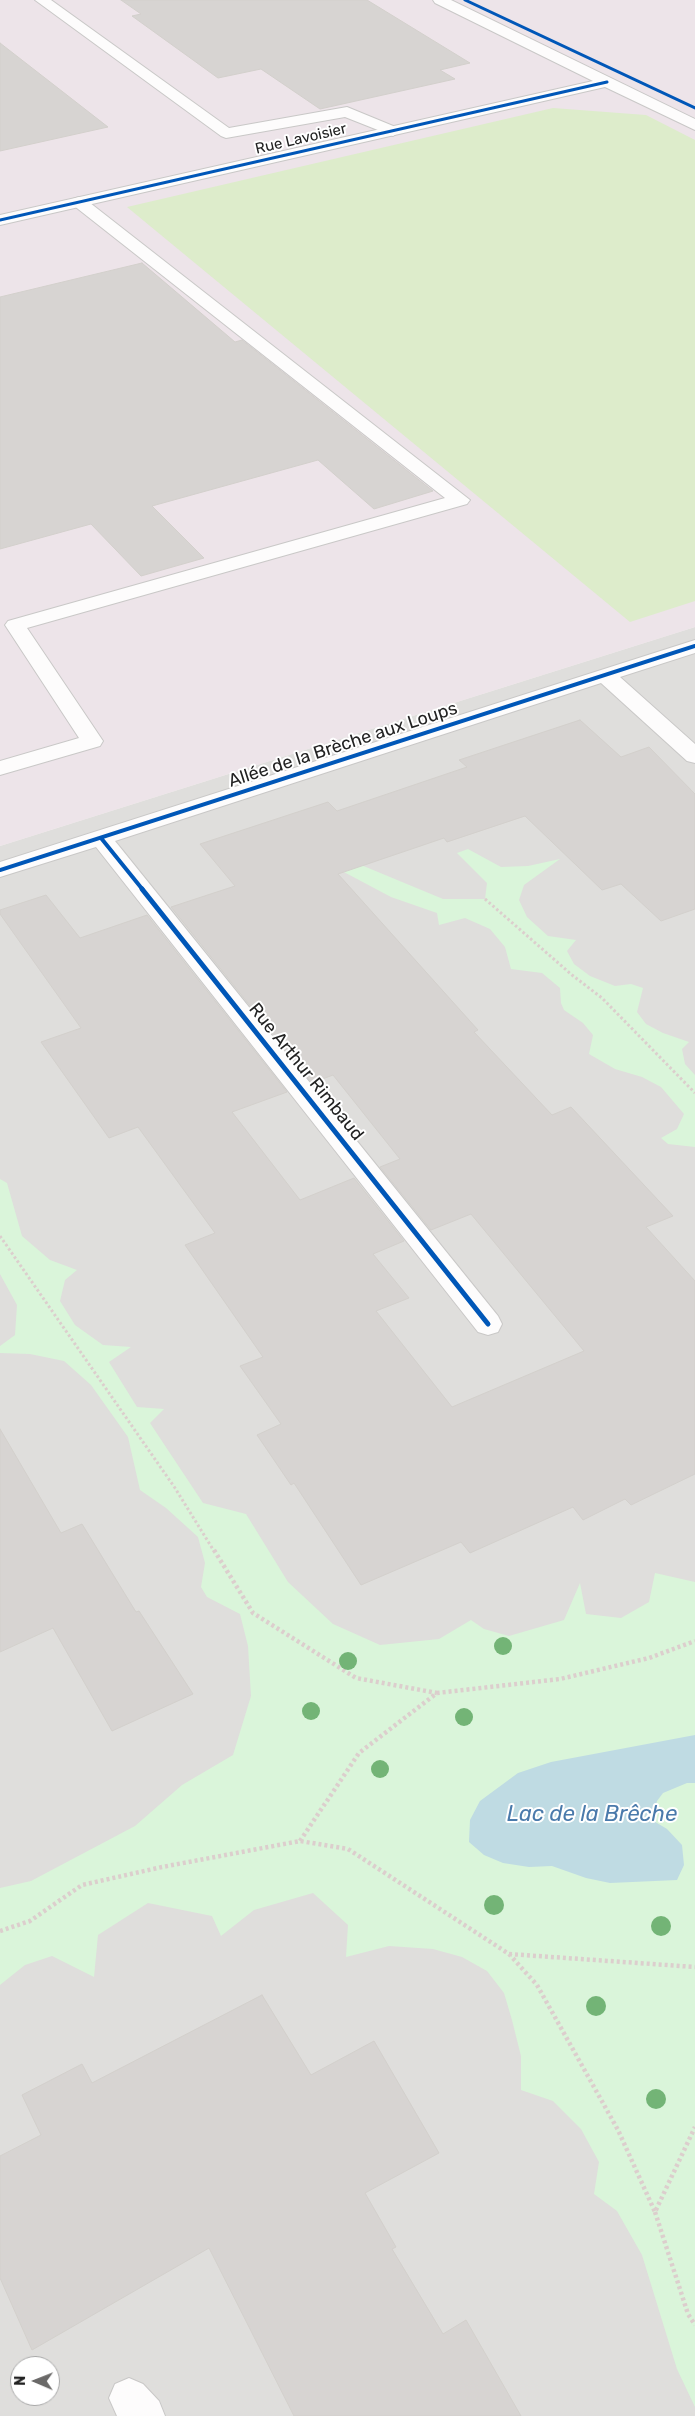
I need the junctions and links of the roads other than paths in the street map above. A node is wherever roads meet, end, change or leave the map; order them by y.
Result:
1 (42, 0) edge
2 (440, 0) edge
3 (607, 82) junction
4 (695, 125) edge
5 (393, 131) junction
6 (78, 202) junction
7 (0, 220) edge
8 (695, 646) edge
9 (604, 675) junction
10 (695, 756) edge
11 (0, 768) edge
12 (101, 838) junction
13 (0, 870) edge
14 (488, 1324) dead end

1 - 5 street
2 - 3 street
3 - 4 street
3 - 5 street, Rue Lavoisier
5 - 6 street, Rue Lavoisier
6 - 7 street, Rue Lavoisier
6 - 11 street
8 - 9 street, Allée de la Brèche aux Loups
9 - 10 street
9 - 12 street, Allée de la Brèche aux Loups
12 - 13 street, Allée de la Brèche aux Loups
12 - 14 street, Rue Arthur Rimbaud

